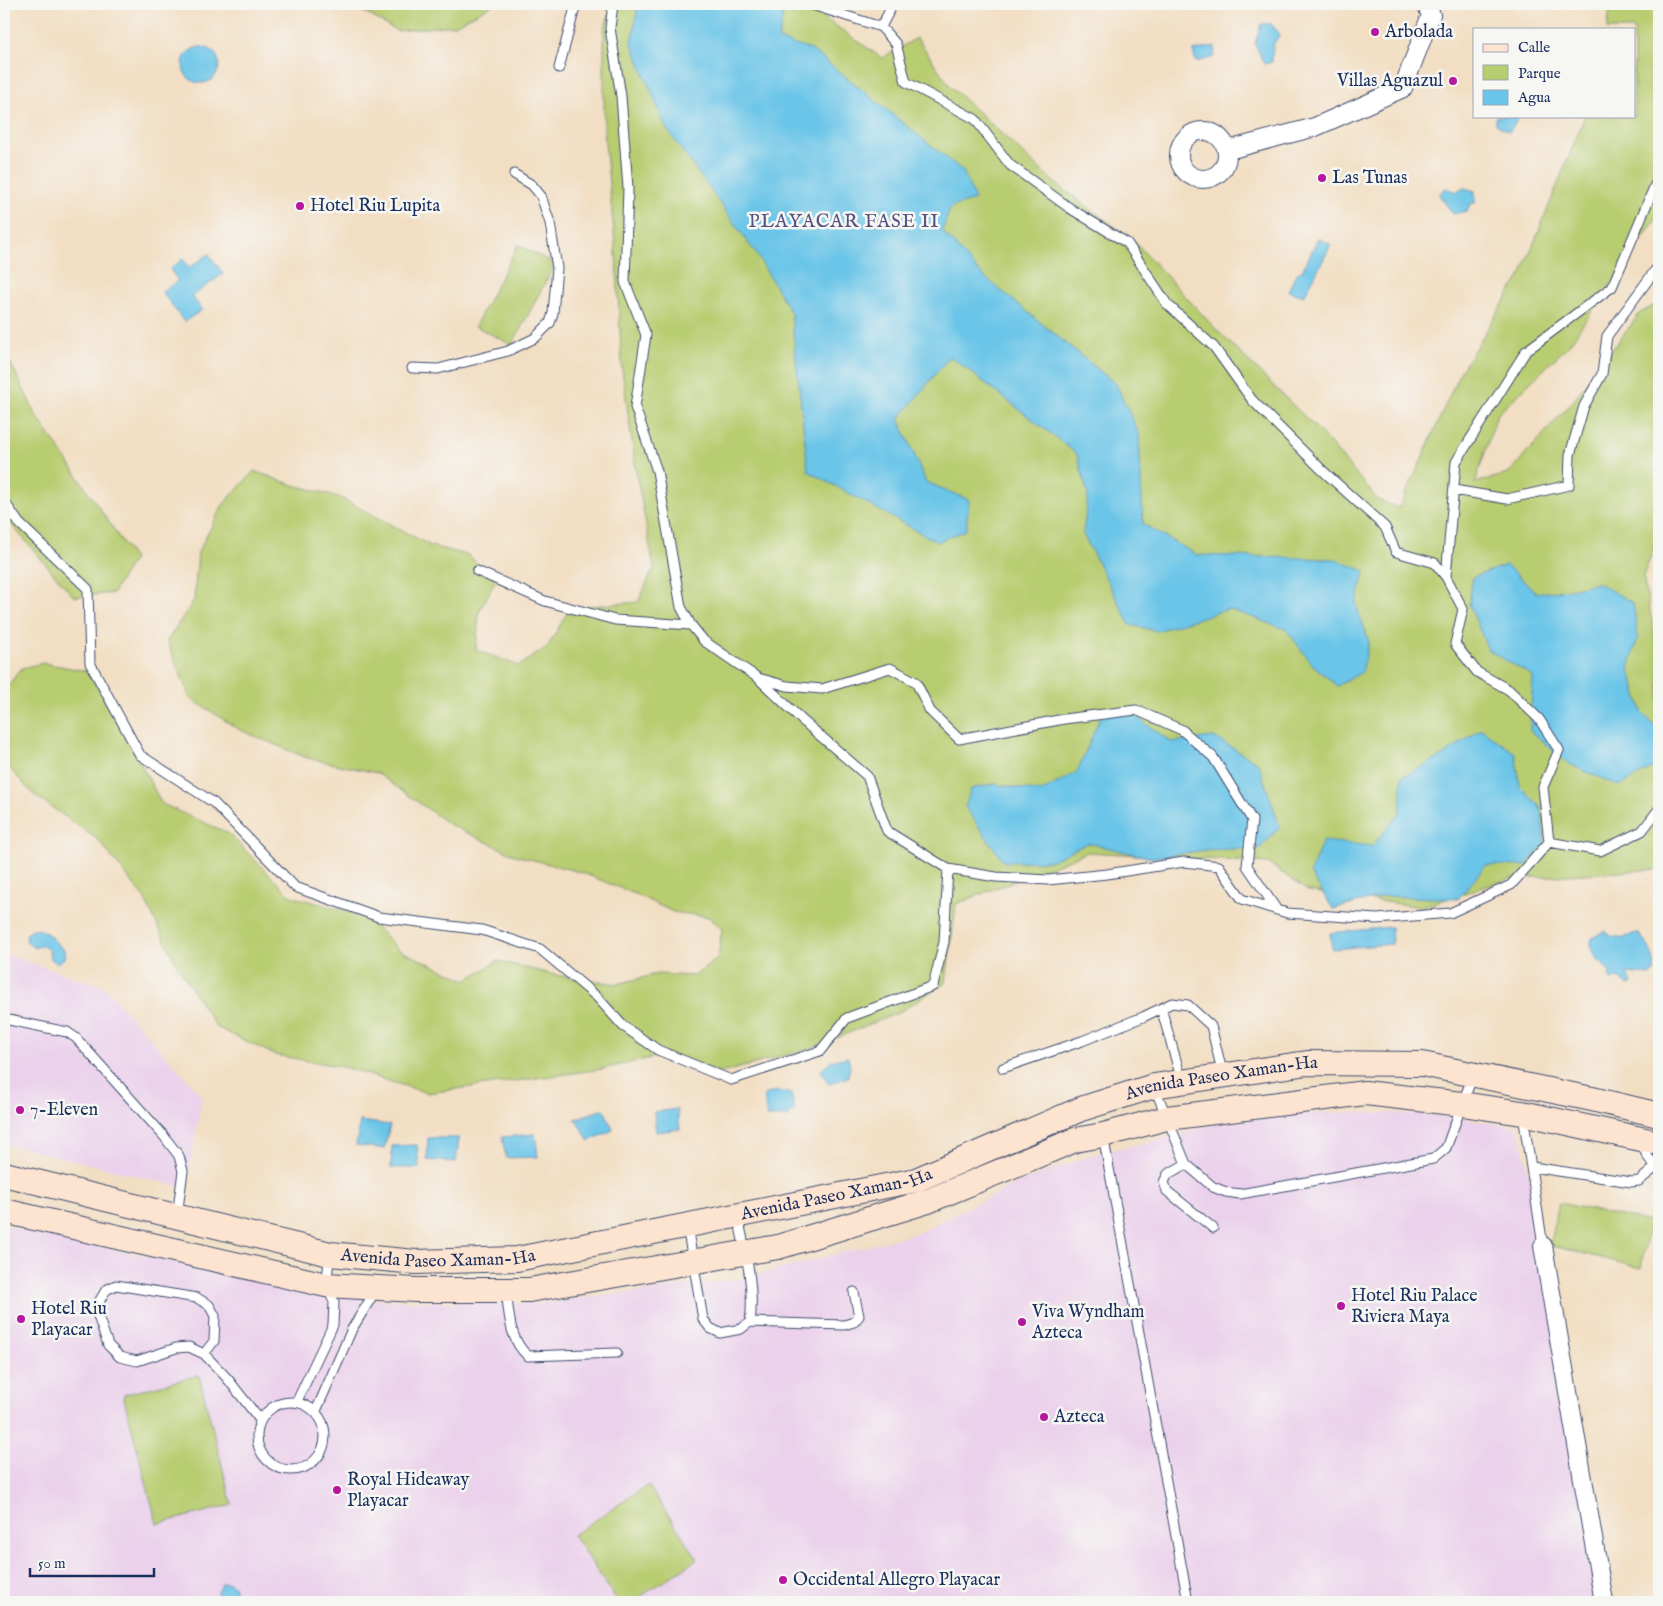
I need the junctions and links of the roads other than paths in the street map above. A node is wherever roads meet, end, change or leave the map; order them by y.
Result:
1 (576, 4) edge
2 (613, 4) edge
3 (808, 4) edge
4 (893, 4) edge
5 (1426, 4) edge
6 (881, 28) junction
7 (558, 68) dead end
8 (1228, 150) dead end
9 (514, 174) dead end
10 (1659, 181) edge
11 (1659, 265) edge
12 (412, 368) dead end
13 (1454, 490) junction
14 (4, 501) edge
15 (477, 571) dead end
16 (1446, 577) junction
17 (691, 625) junction
18 (758, 678) junction
19 (1659, 809) edge
20 (1549, 842) junction
21 (948, 869) junction
22 (1277, 910) junction
23 (1161, 1008) junction
24 (4, 1019) edge
25 (1003, 1068) dead end
26 (1473, 1074) junction
27 (1223, 1075) junction
28 (1182, 1082) junction
29 (1154, 1086) junction
30 (1462, 1104) junction
31 (1522, 1113) junction
32 (1659, 1115) edge
33 (1167, 1118) junction
34 (1103, 1135) junction
35 (1649, 1140) edge
36 (1186, 1164) junction
37 (1532, 1168) junction
38 (1658, 1169) edge
39 (4, 1174) edge
40 (922, 1191) junction
41 (4, 1211) edge
42 (737, 1215) junction
43 (177, 1216) junction
44 (687, 1226) junction
45 (1213, 1228) dead end
46 (1543, 1246) joint
47 (745, 1253) junction
48 (330, 1254) junction
49 (416, 1262) junction
50 (694, 1262) junction
51 (326, 1284) junction
52 (378, 1287) junction
53 (416, 1290) junction
54 (506, 1290) junction
55 (854, 1292) dead end
56 (750, 1322) junction
57 (617, 1353) dead end
58 (204, 1354) junction
59 (297, 1401) junction
60 (316, 1411) junction
61 (260, 1420) junction
62 (1188, 1602) edge
63 (1604, 1602) edge

1 - 7 lane
2 - 17 lane
3 - 6 lane
4 - 6 lane
5 - 8 street
6 - 16 lane
9 - 12 lane
10 - 13 lane
11 - 13 lane
13 - 16 lane
14 - 21 lane
15 - 17 lane
16 - 20 lane
17 - 18 lane
18 - 21 lane
18 - 22 lane
19 - 20 lane
20 - 22 lane
21 - 22 lane
23 - 25 lane
23 - 27 lane
23 - 28 lane
24 - 43 lane
26 - 27 main road, Avenida Paseo Xaman-Ha
26 - 30 lane
26 - 32 main road, Avenida Paseo Xaman-Ha
27 - 28 main road, Avenida Paseo Xaman-Ha
28 - 29 main road, Avenida Paseo Xaman-Ha
29 - 33 lane
29 - 40 main road, Avenida Paseo Xaman-Ha
30 - 31 main road, Avenida Paseo Xaman-Ha
30 - 33 main road, Avenida Paseo Xaman-Ha
30 - 36 lane
31 - 35 main road, Avenida Paseo Xaman-Ha
31 - 37 lane
33 - 34 main road, Avenida Paseo Xaman-Ha
33 - 36 lane
34 - 40 main road, Avenida Paseo Xaman-Ha
34 - 62 lane
35 - 38 lane
36 - 45 lane
37 - 38 lane
37 - 46 lane
39 - 43 main road, Avenida Paseo Xaman-Ha
40 - 42 main road, Avenida Paseo Xaman-Ha
40 - 47 main road, Avenida Paseo Xaman-Ha
41 - 51 main road, Avenida Paseo Xaman-Ha
42 - 44 main road, Avenida Paseo Xaman-Ha
42 - 47 lane
43 - 48 main road, Avenida Paseo Xaman-Ha
44 - 49 main road, Avenida Paseo Xaman-Ha
44 - 50 lane
46 - 63 street
47 - 50 main road, Avenida Paseo Xaman-Ha
47 - 56 lane
48 - 49 main road, Avenida Paseo Xaman-Ha
48 - 51 lane
49 - 53 main road
50 - 54 main road, Avenida Paseo Xaman-Ha
50 - 56 lane
51 - 52 main road, Avenida Paseo Xaman-Ha
51 - 59 lane
52 - 53 main road, Avenida Paseo Xaman-Ha
52 - 60 lane
53 - 54 main road, Avenida Paseo Xaman-Ha
54 - 57 lane
55 - 56 lane
58 - 58 lane
58 - 61 lane
59 - 60 lane
59 - 61 lane
60 - 61 lane

